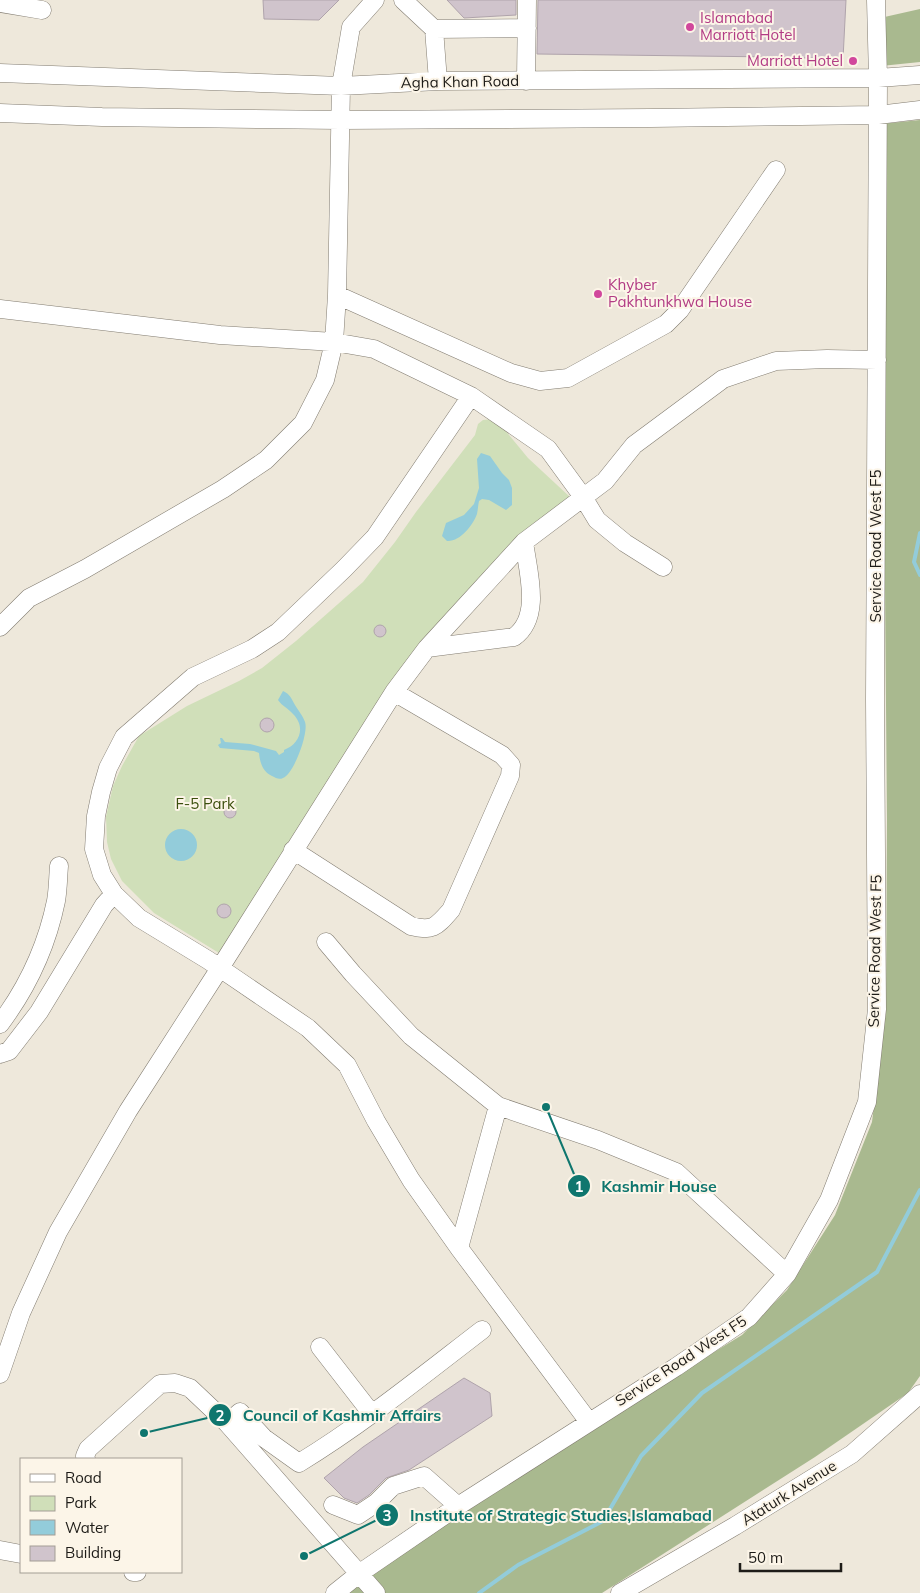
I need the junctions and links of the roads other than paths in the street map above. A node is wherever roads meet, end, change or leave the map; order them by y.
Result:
1 (374, 0) edge
2 (383, 0) edge
3 (395, 0) edge
4 (403, 0) edge
5 (527, 0) edge
6 (876, 0) edge
7 (0, 4) edge
8 (42, 10) dead end
9 (434, 28) junction
10 (527, 28) junction
11 (0, 73) edge
12 (920, 75) edge
13 (878, 78) junction
14 (438, 81) junction
15 (526, 81) junction
16 (341, 86) junction
17 (920, 110) edge
18 (0, 113) edge
19 (878, 115) junction
20 (340, 120) junction
21 (776, 170) dead end
22 (337, 295) junction
23 (0, 309) edge
24 (334, 342) junction
25 (877, 360) junction
26 (471, 396) junction
27 (583, 497) junction
28 (524, 542) junction
29 (662, 567) dead end
30 (0, 627) edge
31 (426, 648) junction
32 (394, 692) junction
33 (293, 850) junction
34 (59, 866) dead end
35 (114, 894) junction
36 (326, 942) dead end
37 (220, 968) junction
38 (0, 1024) edge
39 (0, 1054) edge
40 (498, 1106) junction
41 (459, 1248) junction
42 (787, 1274) junction
43 (482, 1330) dead end
44 (320, 1347) dead end
45 (0, 1374) edge
46 (920, 1394) edge
47 (372, 1414) junction
48 (589, 1422) junction
49 (226, 1423) junction
50 (86, 1458) edge
51 (333, 1505) dead end
52 (458, 1506) junction
53 (0, 1550) edge
54 (20, 1554) edge
55 (360, 1573) junction
56 (335, 1593) edge
57 (376, 1593) edge
58 (620, 1593) edge

1 - 16 street
2 - 3 street
4 - 9 street
5 - 10 street
6 - 13 street, Service Road West F5
7 - 8 street
9 - 10 street
9 - 14 street
10 - 15 street
11 - 16 street, Agha Khan Road
12 - 13 street, Agha Khan Road
13 - 15 street, Agha Khan Road
13 - 19 street, Service Road West F5
14 - 15 street, Agha Khan Road
14 - 16 street, Agha Khan Road
16 - 20 street
17 - 19 street
18 - 20 street
19 - 20 street
19 - 25 street, Service Road West F5
20 - 22 street
21 - 22 street
22 - 24 street
23 - 24 street
24 - 26 street
24 - 30 street
25 - 27 street
25 - 42 street, Service Road West F5
26 - 27 street
26 - 35 street
27 - 28 street
27 - 29 street
28 - 31 street
28 - 31 street
31 - 32 street
32 - 33 street
32 - 33 street
33 - 37 street
34 - 38 street
35 - 37 street
35 - 39 street
36 - 40 street
37 - 41 street
37 - 45 street
40 - 41 street
40 - 42 street
41 - 48 street
42 - 48 street, Service Road West F5
43 - 47 street
44 - 47 street
46 - 58 street, Ataturk Avenue
47 - 49 street
48 - 52 street, Service Road West F5
49 - 50 street
49 - 55 street
51 - 52 street
52 - 55 street, Service Road West F5
53 - 54 street
55 - 56 street, Service Road West F5
55 - 57 street

